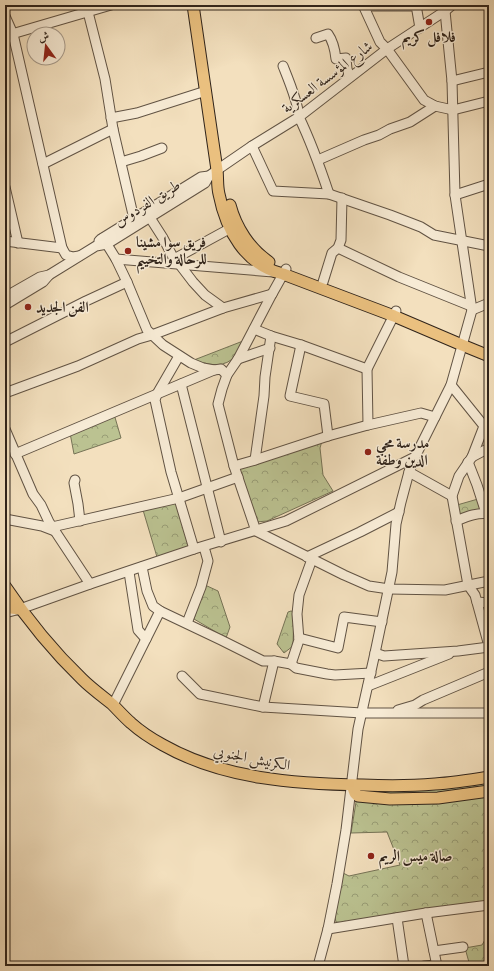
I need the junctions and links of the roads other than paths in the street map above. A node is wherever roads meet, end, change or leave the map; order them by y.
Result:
1 (111, 5) edge
2 (194, 5) edge
3 (364, 5) edge
4 (416, 6) edge
5 (449, 8) edge
6 (88, 12) junction
7 (5, 16) edge
8 (420, 28) junction
9 (9, 35) edge
10 (316, 38) dead end
11 (387, 49) junction
12 (283, 66) dead end
13 (489, 72) edge
14 (350, 77) junction
15 (452, 81) junction
16 (206, 91) junction
17 (489, 101) edge
18 (435, 106) junction
19 (453, 110) junction
20 (299, 117) junction
21 (111, 118) junction
22 (113, 129) junction
23 (252, 146) junction
24 (162, 148) dead end
25 (318, 160) junction
26 (121, 162) junction
27 (43, 164) junction
28 (213, 173) junction
29 (489, 184) edge
30 (5, 188) edge
31 (329, 194) junction
32 (455, 195) junction
33 (342, 198) junction
34 (148, 215) junction
35 (134, 218) junction
36 (230, 229) junction
37 (5, 241) edge
38 (105, 241) junction
39 (462, 241) junction
40 (18, 243) junction
41 (489, 246) edge
42 (62, 248) junction
43 (338, 248) junction
44 (79, 256) junction
45 (116, 259) junction
46 (177, 262) junction
47 (282, 272) junction
48 (49, 275) junction
49 (127, 282) junction
50 (323, 282) junction
51 (272, 294) junction
52 (5, 298) edge
53 (489, 303) edge
54 (5, 305) edge
55 (223, 308) junction
56 (471, 308) junction
57 (395, 314) junction
58 (254, 329) junction
59 (152, 335) junction
60 (271, 336) junction
61 (5, 342) edge
62 (463, 342) junction
63 (302, 345) junction
64 (270, 348) junction
65 (489, 349) edge
66 (179, 356) junction
67 (489, 356) edge
68 (238, 359) junction
69 (367, 369) junction
70 (214, 370) junction
71 (228, 375) junction
72 (181, 384) junction
73 (451, 385) junction
74 (5, 393) edge
75 (157, 394) junction
76 (435, 417) junction
77 (368, 425) junction
78 (5, 429) edge
79 (328, 436) junction
80 (489, 448) edge
81 (15, 454) junction
82 (415, 457) junction
83 (255, 460) junction
84 (470, 460) junction
85 (234, 466) junction
86 (409, 472) junction
87 (238, 477) junction
88 (75, 480) dead end
89 (208, 488) junction
90 (452, 496) junction
91 (179, 498) junction
92 (399, 512) junction
93 (488, 513) edge
94 (5, 519) edge
95 (80, 521) junction
96 (456, 521) junction
97 (54, 529) junction
98 (256, 531) junction
99 (221, 542) junction
100 (204, 546) junction
101 (194, 550) junction
102 (309, 558) junction
103 (142, 567) junction
104 (129, 572) junction
105 (489, 581) edge
106 (90, 584) junction
107 (468, 585) junction
108 (5, 586) edge
109 (389, 589) junction
110 (477, 602) junction
111 (489, 603) edge
112 (5, 605) edge
113 (20, 609) junction
114 (160, 611) junction
115 (5, 613) edge
116 (382, 622) junction
117 (187, 624) junction
118 (488, 634) edge
119 (299, 638) junction
120 (146, 639) junction
121 (489, 646) edge
122 (456, 651) junction
123 (375, 653) junction
124 (274, 661) junction
125 (291, 664) junction
126 (489, 672) edge
127 (371, 673) junction
128 (182, 676) dead end
129 (368, 686) junction
130 (113, 705) junction
131 (263, 707) junction
132 (362, 713) junction
133 (389, 713) junction
134 (489, 713) edge
135 (489, 778) edge
136 (352, 785) junction
137 (489, 791) edge
138 (489, 905) edge
139 (426, 913) junction
140 (396, 918) junction
141 (328, 929) junction
142 (463, 947) dead end
143 (434, 952) junction
144 (436, 965) edge
145 (318, 966) edge
146 (404, 966) edge
147 (424, 966) edge

1 - 6 street
2 - 16 main road
3 - 4 street
3 - 11 street
4 - 8 street
5 - 8 street, شارع المؤسسة العسكرية
5 - 15 street
6 - 9 street
6 - 21 street
7 - 9 street
8 - 11 street, شارع المؤسسة العسكرية
9 - 27 street
10 - 14 street
11 - 14 street, شارع المؤسسة العسكرية
11 - 18 street
12 - 20 street
13 - 15 street
14 - 20 street, شارع المؤسسة العسكرية
15 - 19 street
16 - 21 street
16 - 28 main road
17 - 19 street
18 - 19 street
18 - 25 street
19 - 32 street
20 - 23 street, شارع المؤسسة العسكرية
20 - 25 street
21 - 22 street
22 - 26 street
22 - 27 street
23 - 28 street, شارع المؤسسة العسكرية
23 - 31 street
24 - 26 street
25 - 31 street
26 - 35 street
27 - 42 street
28 - 34 street, طريق الفردوس
28 - 36 main road
28 - 47 main road
29 - 32 street
30 - 40 street
31 - 33 street
32 - 39 street
33 - 39 street
33 - 43 street
34 - 35 street, طريق الفردوس
34 - 38 street, طريق الفردوس
34 - 46 street
35 - 38 street, طريق الفردوس
36 - 46 street
36 - 47 main road
37 - 40 street
38 - 44 street, طريق الفردوس
38 - 45 street
39 - 41 street
39 - 56 street
40 - 42 street
42 - 44 street
43 - 50 street
43 - 56 street
44 - 48 street, طريق الفردوس
45 - 46 street
45 - 49 street
46 - 47 street
46 - 55 street
47 - 50 main road
47 - 51 street
47 - 57 main road
48 - 52 street, طريق الفردوس
48 - 54 street, طريق الفردوس
49 - 59 street
49 - 61 street
50 - 57 main road
51 - 55 street
51 - 58 street
53 - 56 street
55 - 59 street
56 - 62 street
57 - 62 main road
57 - 69 street
58 - 60 street
58 - 68 street
59 - 66 street
59 - 74 street
60 - 63 street
60 - 64 street
62 - 65 main road
62 - 67 main road
62 - 73 street
63 - 69 street
63 - 79 street
64 - 68 street
64 - 83 street
66 - 70 street
66 - 75 street
68 - 71 street
69 - 77 street
70 - 71 street
70 - 72 street
71 - 85 street
72 - 75 street
72 - 89 street
73 - 76 street
73 - 84 street
75 - 81 street
75 - 91 street
76 - 77 street
76 - 82 street
77 - 79 street
78 - 81 street
79 - 83 street
80 - 84 street
81 - 97 street
82 - 86 street
82 - 98 street
83 - 85 street
84 - 90 street
84 - 93 street
85 - 87 street
86 - 90 street
86 - 92 street
87 - 89 street
87 - 98 street
88 - 95 street
89 - 91 street
89 - 99 street
90 - 96 street
91 - 95 street
91 - 101 street
92 - 102 street
92 - 109 street
93 - 96 street
94 - 97 street
95 - 97 street
96 - 107 street
97 - 106 street
98 - 99 street
98 - 102 street
99 - 100 street
100 - 101 street
100 - 117 street
101 - 103 street
102 - 109 street
102 - 119 street
103 - 104 street
103 - 114 street
104 - 106 street
104 - 120 street
105 - 107 street
106 - 113 street
107 - 109 street
107 - 110 street
108 - 113 main road, الكرنيش الجنوبي
109 - 116 street
110 - 111 street
110 - 118 street
112 - 113 main road
113 - 115 street
113 - 130 main road, الكرنيش الجنوبي
114 - 117 street
114 - 120 street
116 - 119 street
116 - 123 street
117 - 124 street
118 - 121 street
119 - 125 street
120 - 130 street
121 - 122 street
122 - 123 street
122 - 129 street
123 - 127 street
124 - 125 street
124 - 131 street
125 - 127 street
126 - 133 street
127 - 129 street
128 - 131 street
129 - 132 street
130 - 136 main road, الكرنيش الجنوبي
131 - 132 street
132 - 133 street
132 - 136 street
133 - 134 street
135 - 136 main road, الكرنيش الجنوبي
136 - 137 main road
136 - 141 street
138 - 139 street
139 - 140 street
139 - 143 street
140 - 141 street
140 - 146 street
141 - 145 street
142 - 143 street
143 - 144 street
144 - 147 street

